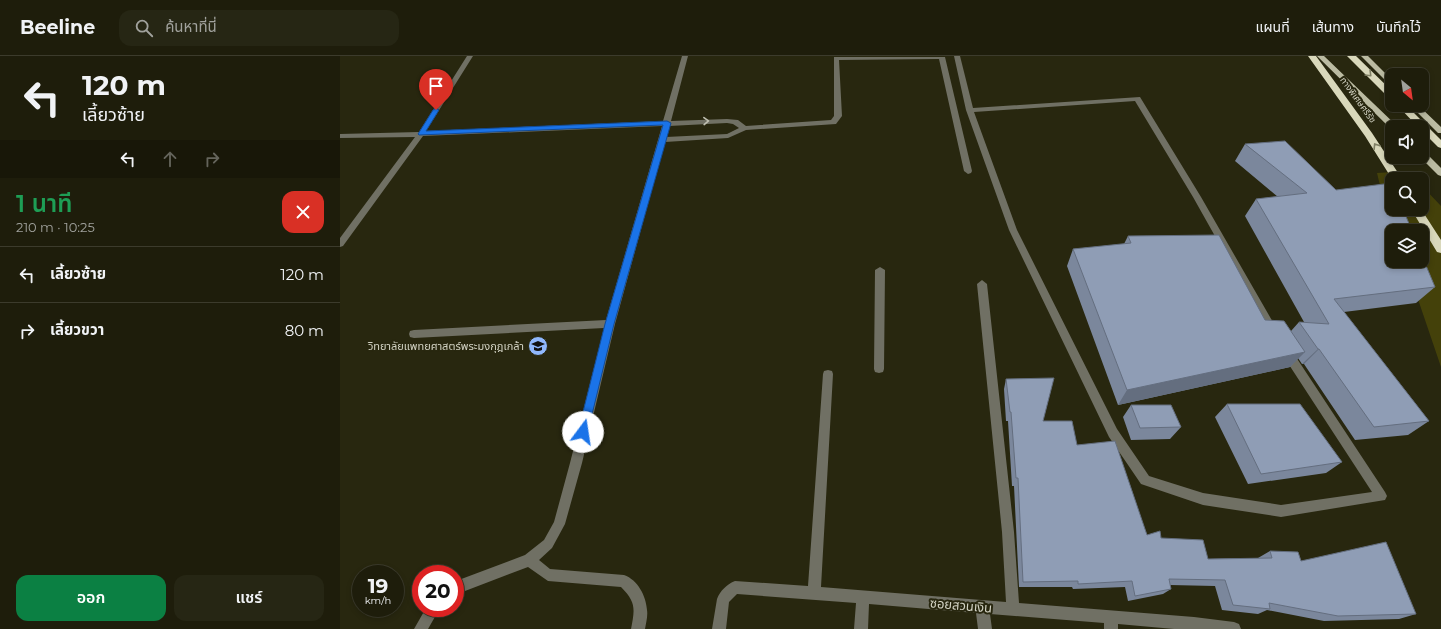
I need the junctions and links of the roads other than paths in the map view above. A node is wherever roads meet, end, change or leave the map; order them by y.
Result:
1 (470, 56) edge
2 (685, 56) edge
3 (957, 56) edge
4 (1312, 56) edge
5 (1320, 56) edge
6 (1351, 56) edge
7 (1364, 56) edge
8 (1385, 77) edge
9 (1385, 89) edge
10 (970, 110) junction
11 (1408, 112) edge
12 (1421, 112) edge
13 (1387, 120) edge
14 (667, 123) junction
15 (745, 128) junction
16 (1441, 131) edge
17 (421, 134) junction
18 (340, 136) edge
19 (662, 140) junction
20 (1441, 145) edge
21 (1429, 161) edge
22 (968, 171) dead end
23 (1393, 172) edge
24 (1441, 173) edge
25 (1420, 216) edge
26 (1432, 234) junction
27 (340, 244) edge
28 (1441, 249) edge
29 (1441, 260) edge
30 (880, 270) dead end
31 (982, 284) dead end
32 (610, 324) junction
33 (414, 334) dead end
34 (879, 370) dead end
35 (828, 374) dead end
36 (529, 560) junction
37 (464, 585) edge
38 (814, 593) junction
39 (863, 597) junction
40 (982, 607) junction
41 (1012, 609) junction
42 (428, 617) edge
43 (1111, 623) edge
44 (422, 629) edge
45 (638, 629) edge
46 (719, 629) edge
47 (861, 629) edge
48 (985, 629) edge
49 (1234, 629) edge

1 - 17 street
2 - 14 street
3 - 10 street
23 -> 4 highway, ทางพิเศษศรีรัช
5 - 13 main road
6 -> 9 highway
7 - 8 main road
10 - 10 street
11 - 20 highway
12 - 16 main road
14 -> 15 street
14 - 17 street
14 - 19 street
15 - 19 street
15 - 22 street
17 - 18 street
17 - 27 street
19 - 32 street
21 - 24 main road
25 - 26 highway
26 - 28 highway
26 - 29 highway
30 - 34 street
31 - 41 street
32 - 33 street
32 - 36 street
35 - 38 street
36 - 37 street
36 - 45 street
38 - 39 street, ซอยสวนเงิน
38 - 46 street, ซอยสวนเงิน
39 - 40 street, ซอยสวนเงิน
39 - 47 street
40 - 41 street, ซอยสวนเงิน
40 - 48 street
41 - 43 street, ซอยสวนเงิน
42 - 44 street
43 - 49 street, ซอยสวนเงิน

